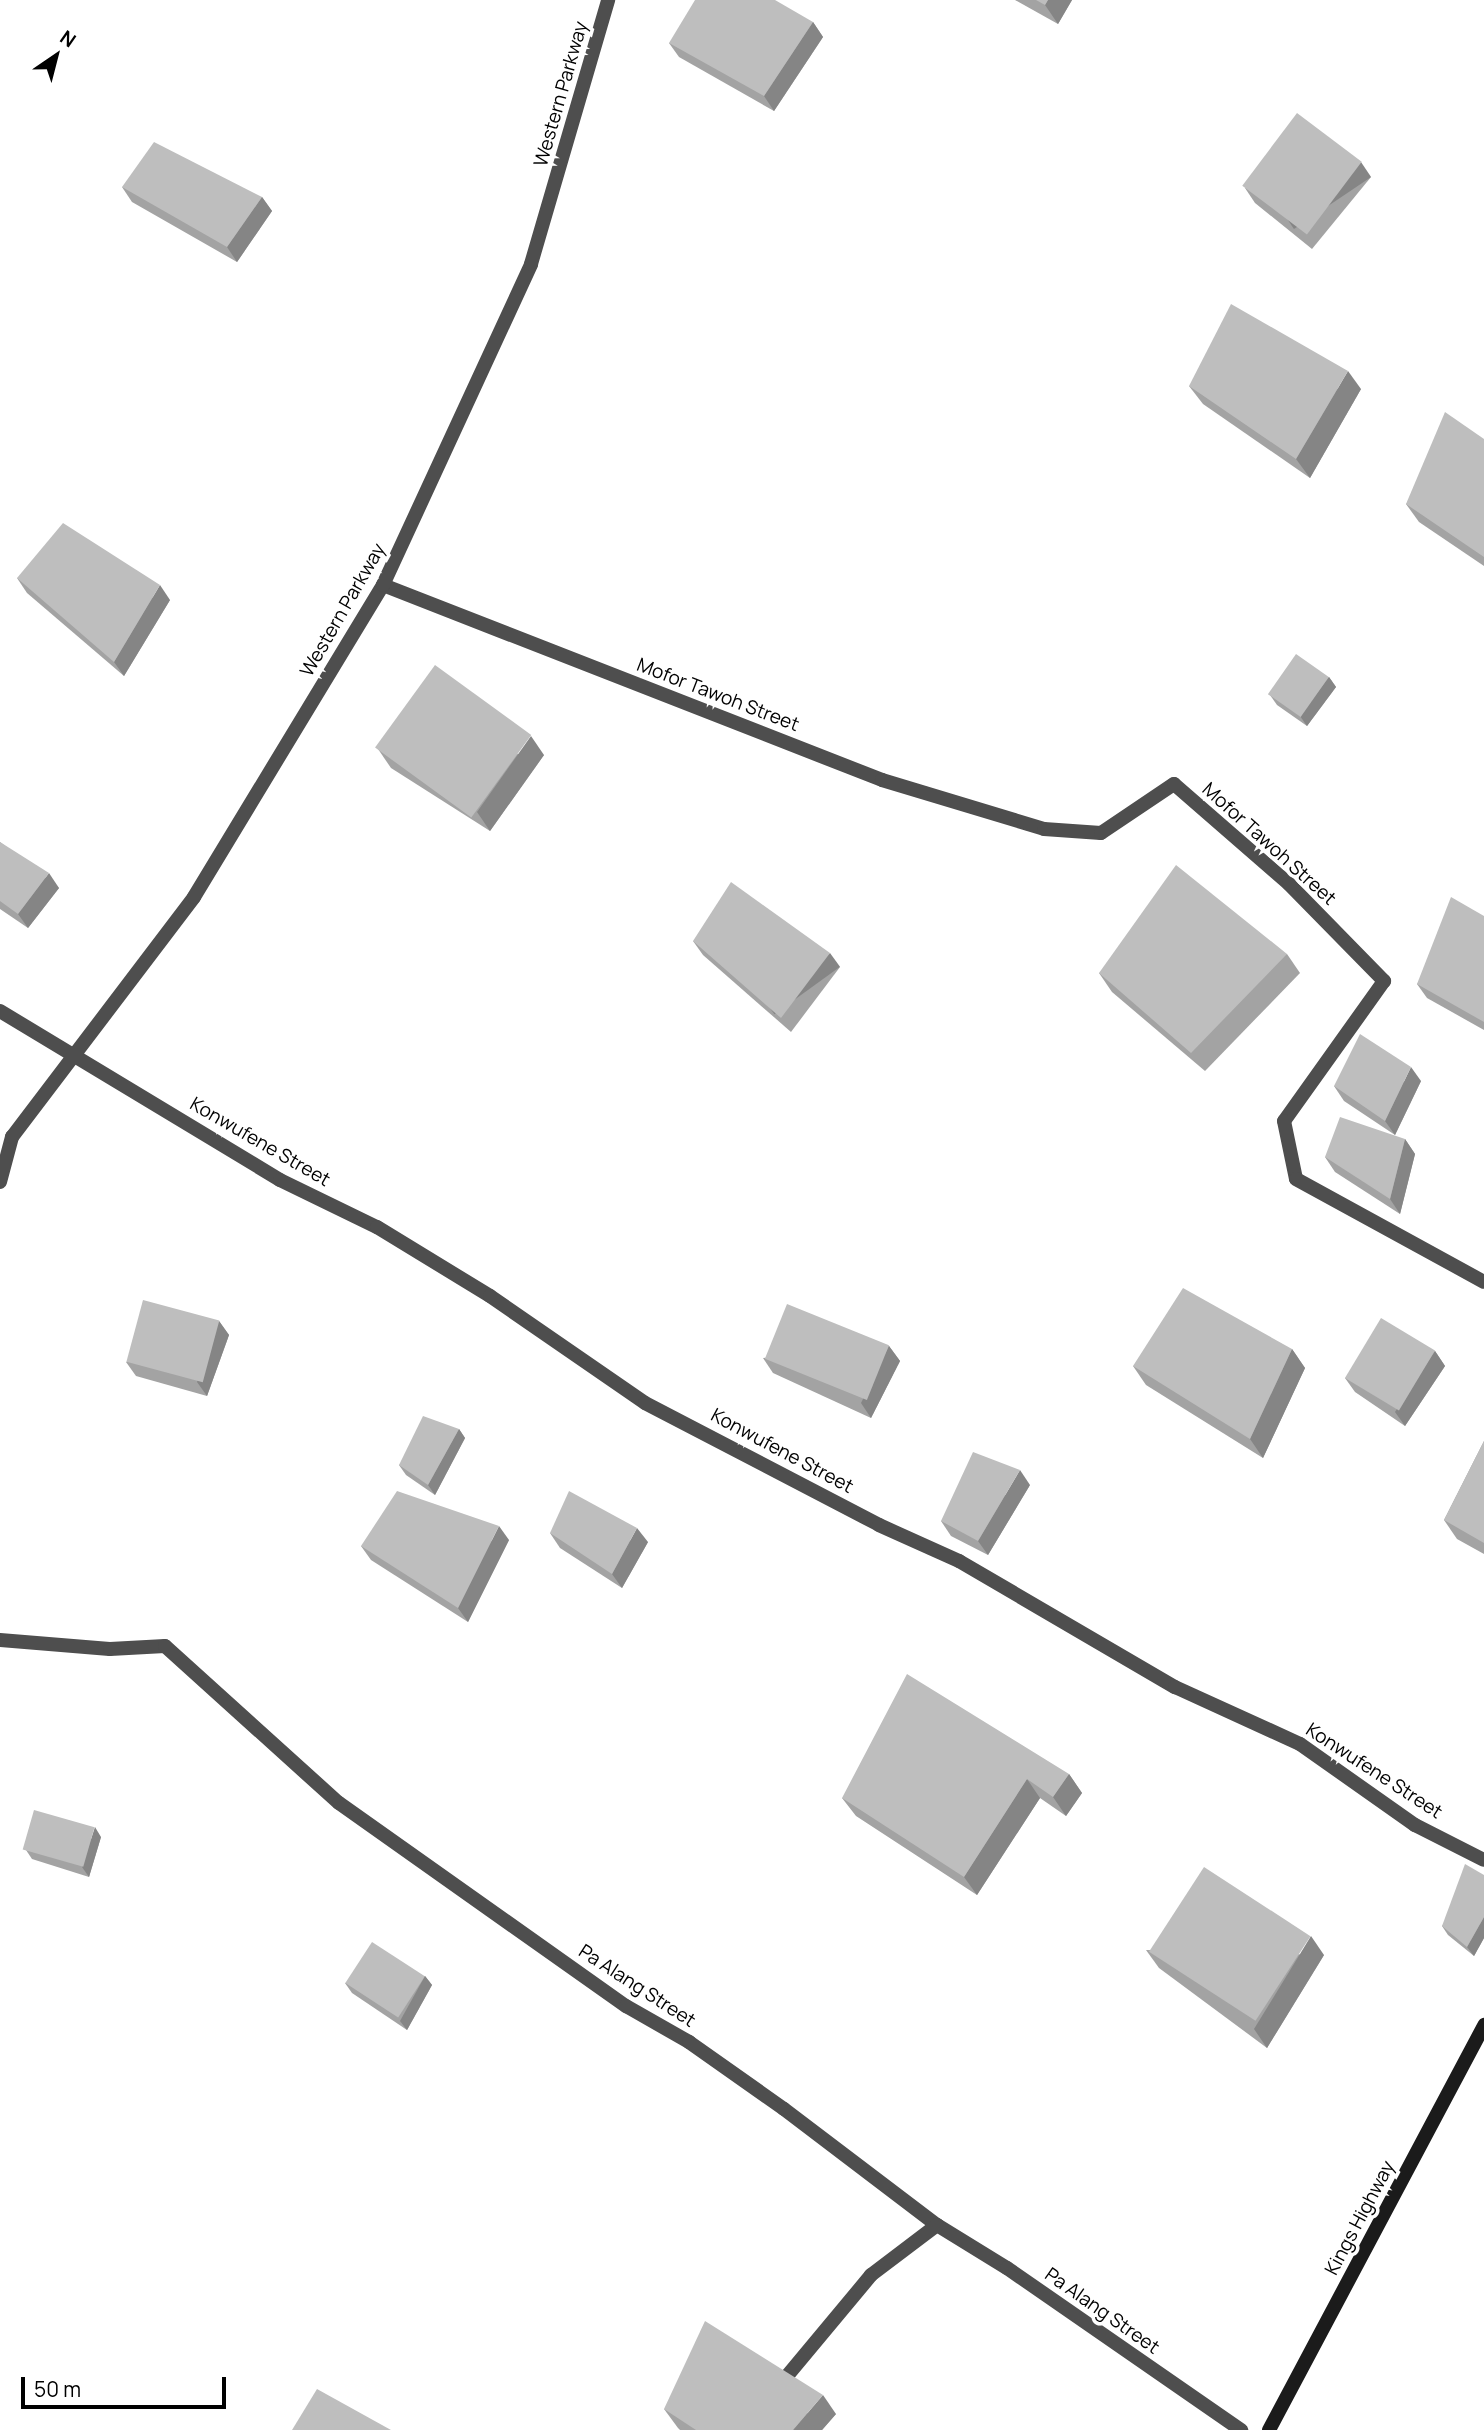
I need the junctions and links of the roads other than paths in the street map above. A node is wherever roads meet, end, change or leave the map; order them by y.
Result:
1 (608, 0) edge
2 (383, 585) junction
3 (0, 1011) edge
4 (72, 1058) junction
5 (0, 1182) edge
6 (1484, 1282) edge
7 (0, 1640) edge
8 (1484, 1860) edge
9 (1484, 2025) edge
10 (937, 2225) junction
11 (769, 2397) edge
12 (1241, 2430) edge
13 (1269, 2430) edge

1 - 2 street, Western Parkway
2 - 4 street, Western Parkway
2 - 6 street, Mofor Tawoh Street
3 - 4 street, Konwufene Street
4 - 5 street, Western Parkway
4 - 8 street, Konwufene Street
7 - 10 street, Pa Alang Street
9 - 13 street, Kings Highway
10 - 11 street
10 - 12 street, Pa Alang Street

